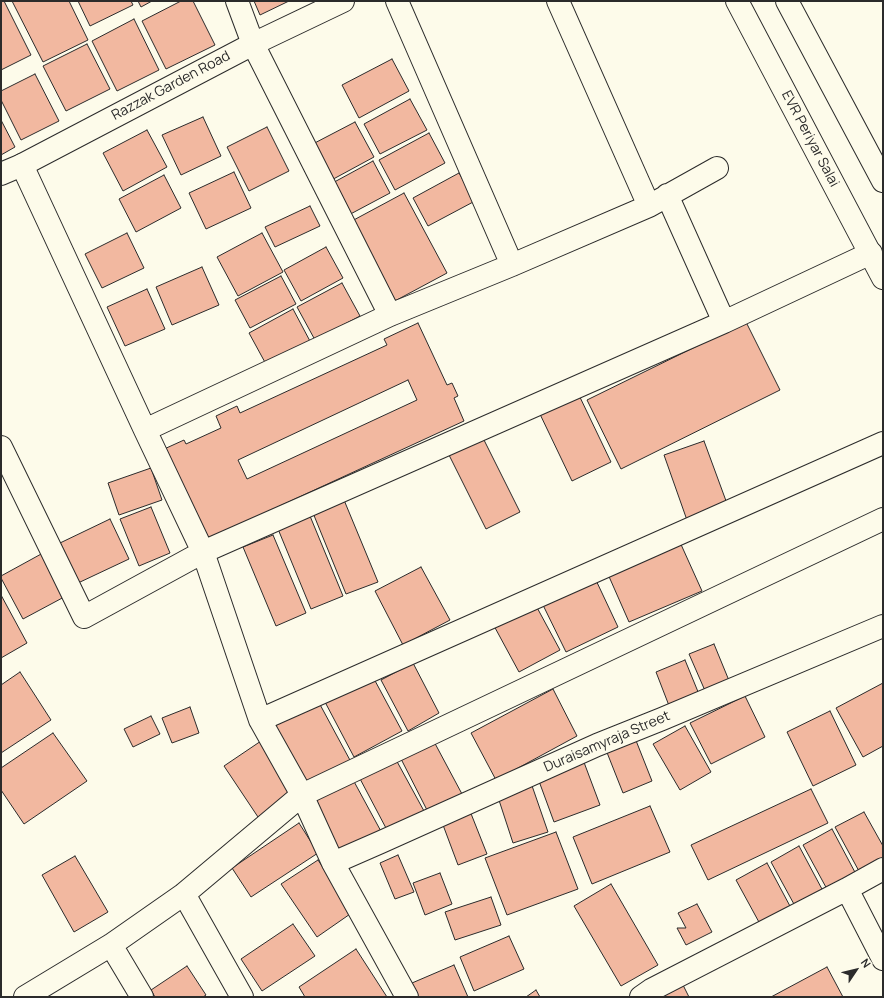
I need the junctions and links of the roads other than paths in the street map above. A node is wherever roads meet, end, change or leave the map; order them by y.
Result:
1 (237, 1) edge
2 (343, 1) edge
3 (397, 1) edge
4 (558, 1) edge
5 (737, 1) edge
6 (787, 1) edge
7 (253, 44) junction
8 (22, 164) junction
9 (717, 168) dead end
10 (1, 174) edge
11 (883, 181) edge
12 (658, 200) junction
13 (871, 253) junction
14 (512, 265) junction
15 (883, 278) edge
16 (390, 315) junction
17 (724, 322) junction
18 (145, 430) junction
19 (883, 443) edge
20 (1, 447) edge
21 (883, 519) edge
22 (203, 552) junction
23 (883, 626) edge
24 (260, 720) junction
25 (302, 796) junction
26 (333, 863) junction
27 (883, 869) edge
28 (847, 889) junction
29 (184, 894) junction
30 (111, 945) junction
31 (883, 959) edge
32 (25, 997) edge
33 (142, 997) edge
34 (242, 997) edge
35 (408, 997) edge
36 (641, 997) edge

1 - 7 street
2 - 7 street, Razzak Garden Road
3 - 14 street
4 - 12 street
5 - 13 street, EVR Periyar Salai
6 - 11 street
7 - 8 street, Razzak Garden Road
7 - 16 street
8 - 10 street, Razzak Garden Road
8 - 18 street
9 - 12 street
12 - 14 street
12 - 17 street
13 - 15 street, EVR Periyar Salai
13 - 17 street
14 - 16 street
16 - 18 street
17 - 22 street
18 - 22 street
19 - 24 street
20 - 22 street
21 - 25 street
22 - 24 street
23 - 26 street, Duraisamyraja Street
24 - 25 street
25 - 26 street
25 - 29 street
26 - 35 street
27 - 28 street
28 - 31 street
28 - 36 street
29 - 30 street
29 - 34 street
30 - 32 street
30 - 33 street

